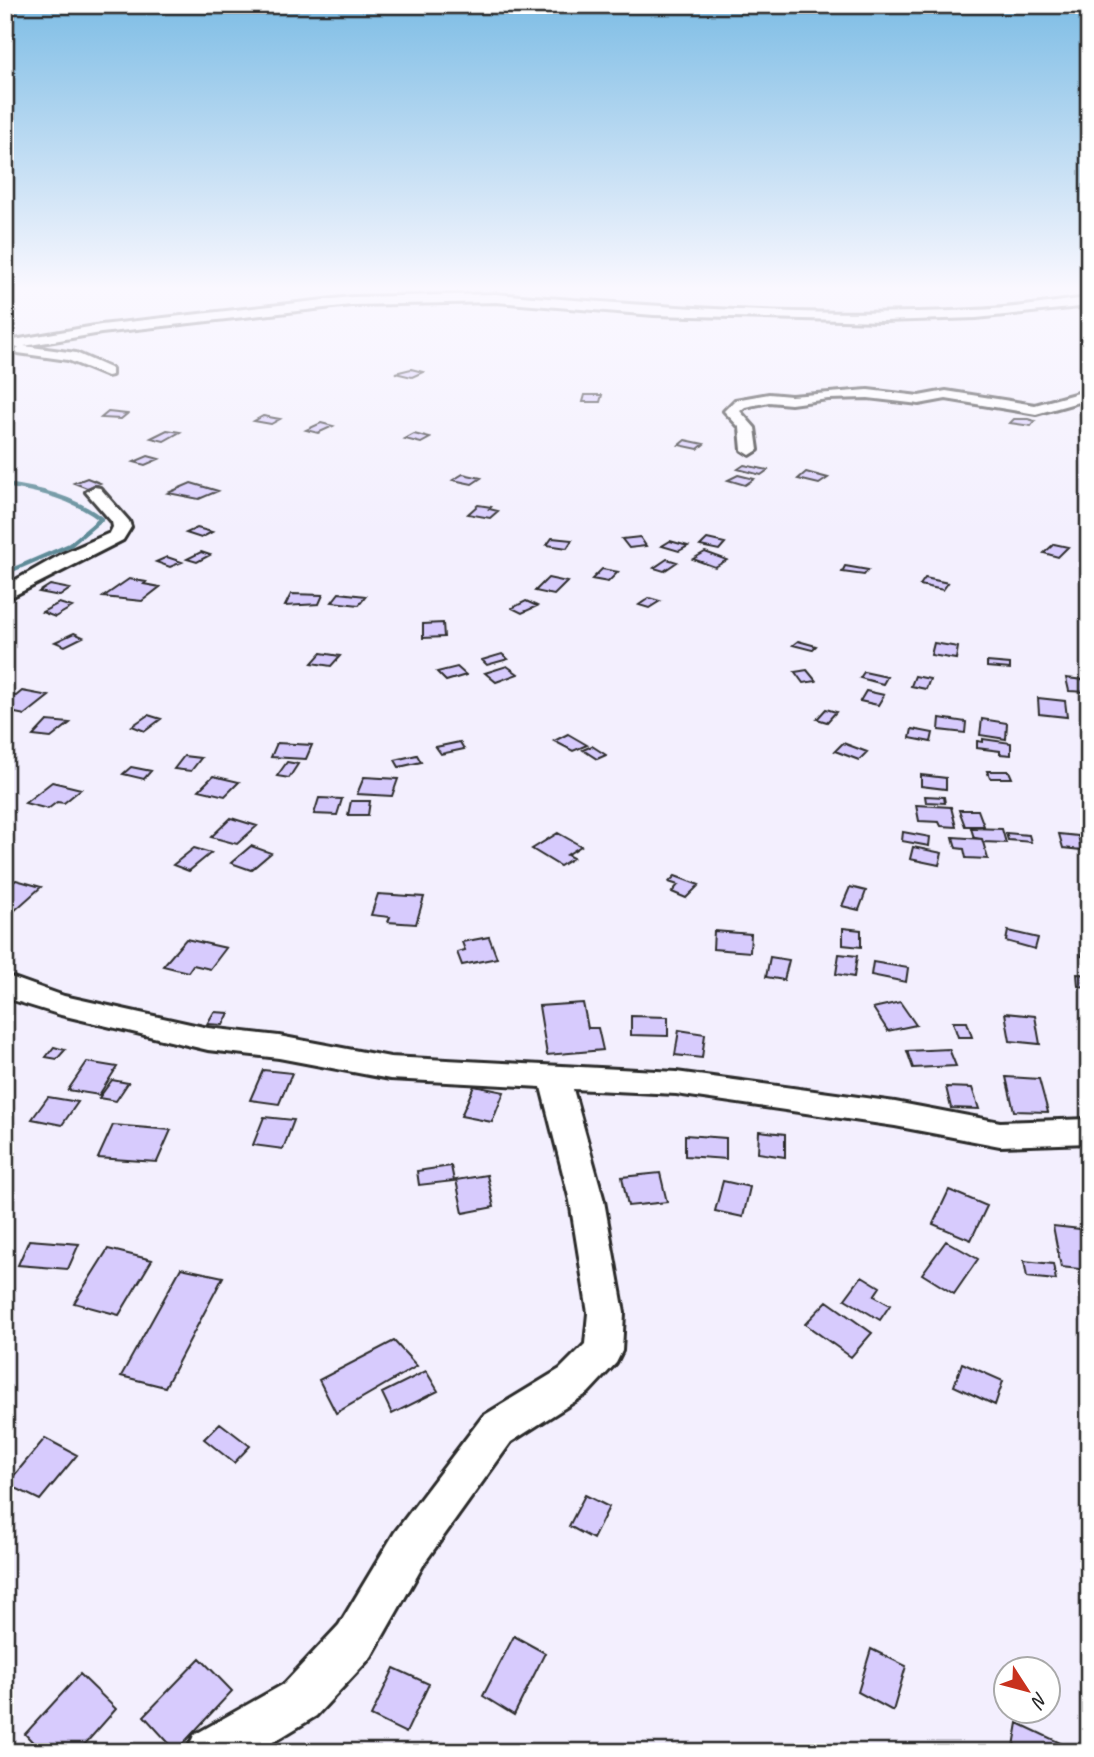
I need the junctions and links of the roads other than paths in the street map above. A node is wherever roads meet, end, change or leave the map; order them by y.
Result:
1 (102, 370) edge
2 (107, 372) dead end
3 (1089, 394) edge
4 (750, 450) dead end
5 (94, 492) dead end
6 (5, 594) edge
7 (5, 985) edge
8 (554, 1077) junction
9 (1089, 1131) edge
10 (211, 1752) edge

1 - 2 street
3 - 4 street
5 - 6 street
7 - 8 street
8 - 9 street
8 - 10 street

